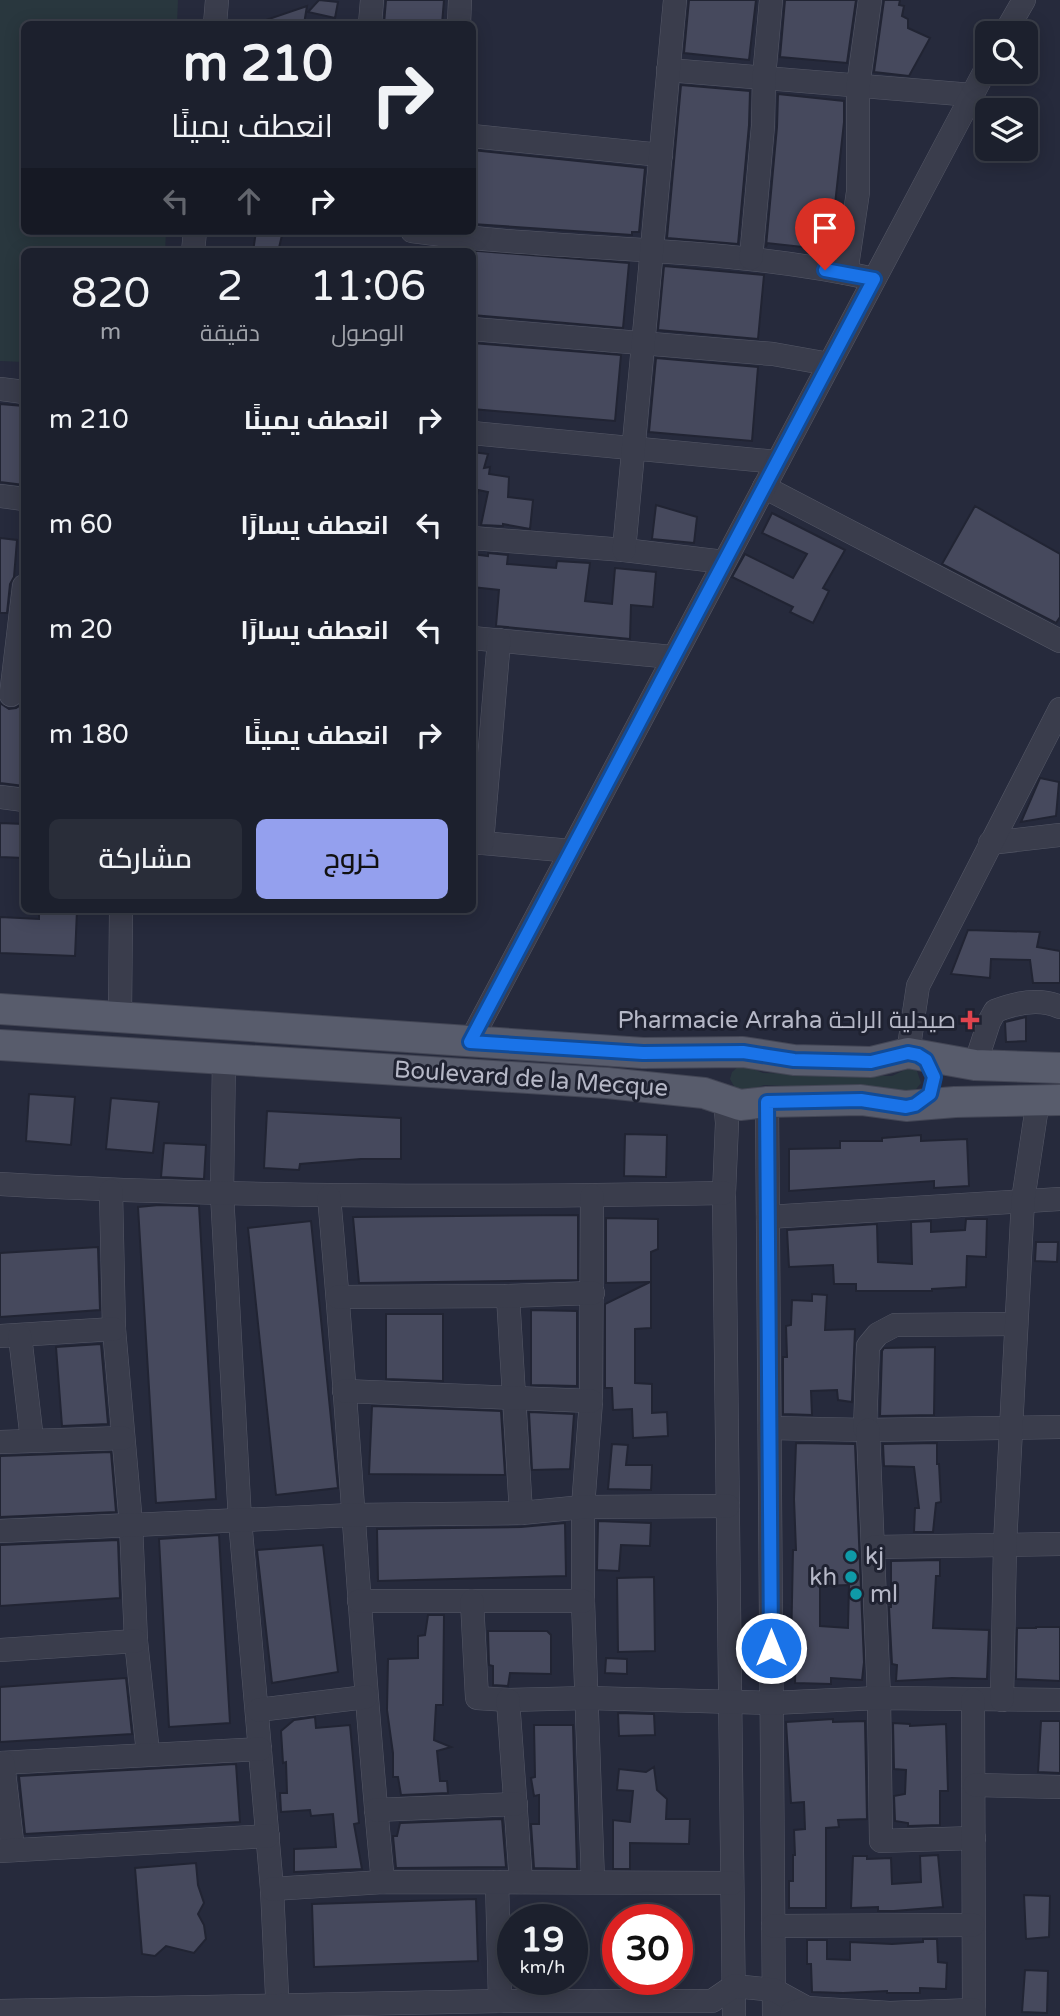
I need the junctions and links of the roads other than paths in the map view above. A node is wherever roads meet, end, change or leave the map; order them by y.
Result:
1 (217, 0) edge
2 (372, 0) edge
3 (460, 0) edge
4 (675, 0) edge
5 (771, 0) edge
6 (870, 0) edge
7 (1024, 0) edge
8 (215, 21) edge
9 (370, 21) edge
10 (458, 21) edge
11 (1012, 21) edge
12 (668, 69) junction
13 (764, 77) junction
14 (978, 84) edge
15 (858, 86) junction
16 (972, 95) junction
17 (476, 136) edge
18 (661, 155) junction
19 (438, 239) edge
20 (652, 251) junction
21 (751, 258) junction
22 (846, 273) junction
23 (874, 279) junction
24 (476, 329) edge
25 (643, 344) junction
26 (829, 365) junction
27 (0, 389) edge
28 (21, 392) edge
29 (476, 433) edge
30 (634, 449) junction
31 (778, 462) junction
32 (764, 487) junction
33 (0, 496) edge
34 (21, 499) edge
35 (476, 538) edge
36 (624, 550) junction
37 (724, 562) junction
38 (21, 613) edge
39 (476, 638) edge
40 (499, 640) junction
41 (1060, 641) edge
42 (673, 657) junction
43 (12, 695) edge
44 (1060, 709) edge
45 (0, 797) edge
46 (21, 800) edge
47 (1060, 835) edge
48 (477, 842) edge
49 (990, 843) junction
50 (571, 851) junction
51 (121, 913) edge
52 (1060, 1007) edge
53 (0, 1009) edge
54 (120, 1016) junction
55 (470, 1042) junction
56 (0, 1045) edge
57 (743, 1052) junction
58 (913, 1054) junction
59 (224, 1059) junction
60 (975, 1065) junction
61 (1060, 1068) edge
62 (725, 1100) junction
63 (1049, 1100) edge
64 (767, 1102) junction
65 (915, 1105) junction
66 (0, 1184) edge
67 (111, 1191) junction
68 (724, 1193) junction
69 (222, 1194) junction
70 (592, 1196) junction
71 (329, 1197) junction
72 (1060, 1199) edge
73 (1023, 1200) junction
74 (768, 1217) junction
75 (593, 1293) junction
76 (508, 1296) junction
77 (338, 1297) junction
78 (1016, 1324) junction
79 (114, 1329) junction
80 (10, 1336) edge
81 (344, 1391) junction
82 (514, 1398) junction
83 (591, 1401) junction
84 (1010, 1427) junction
85 (1060, 1427) edge
86 (769, 1428) junction
87 (867, 1430) junction
88 (123, 1438) junction
89 (32, 1440) junction
90 (0, 1442) edge
91 (728, 1506) junction
92 (583, 1507) junction
93 (521, 1513) junction
94 (352, 1515) junction
95 (240, 1520) junction
96 (131, 1524) junction
97 (0, 1531) edge
98 (1005, 1544) junction
99 (1060, 1544) edge
100 (874, 1546) junction
101 (359, 1601) junction
102 (472, 1601) junction
103 (583, 1601) junction
104 (136, 1641) junction
105 (0, 1650) edge
106 (366, 1697) junction
107 (588, 1698) junction
108 (879, 1698) junction
109 (508, 1700) junction
110 (974, 1700) junction
111 (1002, 1700) junction
112 (1060, 1700) edge
113 (730, 1702) junction
114 (772, 1703) junction
115 (258, 1710) junction
116 (260, 1749) junction
117 (148, 1753) junction
118 (2, 1763) edge
119 (975, 1785) junction
120 (1060, 1787) edge
121 (516, 1804) junction
122 (376, 1810) junction
123 (268, 1836) junction
124 (974, 1838) junction
125 (7, 1850) edge
126 (593, 1881) junction
127 (383, 1882) junction
128 (498, 1882) junction
129 (521, 1882) junction
130 (732, 1883) junction
131 (272, 1889) junction
132 (973, 1925) junction
133 (773, 1926) junction
134 (734, 1986) junction
135 (774, 1990) junction
136 (500, 2001) junction
137 (712, 2001) junction
138 (612, 2008) edge
139 (807, 2008) junction
140 (371, 2010) edge
141 (0, 2011) edge
142 (115, 2012) edge
143 (277, 2012) edge
144 (974, 2013) edge
145 (733, 2016) edge
146 (774, 2016) edge
147 (783, 2016) edge

1 - 8 street
2 - 9 street
3 - 10 street
4 - 12 street
5 - 13 street
6 - 15 street
7 - 11 street
12 - 13 street
12 - 18 street
13 - 15 street
13 - 21 street
14 - 16 street
15 - 16 street
15 - 22 street
16 - 23 street
17 - 18 street
18 - 20 street
19 - 20 street
20 - 21 street
20 - 25 street
21 - 22 street
22 - 23 street
23 - 26 street
24 - 25 street
25 - 26 street
25 - 30 street
26 - 31 street
27 - 28 street
29 - 30 street
30 - 31 street
30 - 36 street
31 - 32 street
32 - 37 street
32 - 41 street
33 - 34 street
35 - 36 street
36 - 37 street
37 - 42 street
38 - 43 street
39 - 40 street
40 - 42 street
40 - 48 street
42 - 50 street
44 - 49 street
45 - 46 street
47 - 49 street
48 - 50 street
49 - 58 street
50 - 55 street
51 - 54 street
52 - 60 street
53 - 54 main road, Boulevard de la Mecque
54 - 55 main road, Boulevard de la Mecque
55 - 57 main road, Boulevard de la Mecque
56 - 59 main road, Boulevard de la Mecque
57 - 58 main road, Boulevard de la Mecque
57 - 62 main road
58 - 60 main road, Boulevard de la Mecque
58 - 65 main road
59 - 62 main road, Boulevard de la Mecque
59 - 69 street
60 - 61 main road, Boulevard de la Mecque
62 - 64 main road, Boulevard de la Mecque
62 - 68 street
63 - 65 main road, Boulevard de la Mecque
63 - 73 street
64 - 65 main road, Boulevard de la Mecque
64 - 74 street
66 - 67 street
67 - 69 street
67 - 79 street
68 - 70 street
68 - 91 street
69 - 71 street
69 - 95 street
70 - 71 street
70 - 75 street
71 - 77 street
72 - 73 street
73 - 74 street
73 - 78 street
74 - 86 street
75 - 76 street
75 - 83 street
76 - 77 street
76 - 82 street
77 - 81 street
78 - 84 street
78 - 87 street
79 - 80 street
79 - 88 street
80 - 89 street
81 - 82 street
81 - 94 street
82 - 83 street
82 - 93 street
83 - 92 street
84 - 85 street
84 - 87 street
84 - 98 street
86 - 87 street
86 - 114 street
87 - 100 street
88 - 89 street
88 - 96 street
89 - 90 street
91 - 92 street
91 - 113 street
92 - 93 street
92 - 103 street
93 - 94 street
94 - 95 street
94 - 101 street
95 - 96 street
95 - 115 street
96 - 97 street
96 - 104 street
98 - 99 street
98 - 100 street
98 - 111 street
100 - 108 street
101 - 102 street
101 - 106 street
102 - 103 street
102 - 109 street
103 - 107 street
104 - 105 street
104 - 117 street
106 - 115 street
106 - 122 street
107 - 109 street
107 - 113 street
107 - 126 street
108 - 110 street
108 - 114 street
108 - 124 street
109 - 121 street
110 - 111 street
110 - 119 street
111 - 112 street
113 - 114 street
113 - 130 street
114 - 133 street
115 - 116 street
116 - 117 street
116 - 123 street
117 - 118 street
118 - 125 street
119 - 120 street
119 - 124 street
121 - 122 street
121 - 129 street
122 - 127 street
123 - 125 street
123 - 131 street
124 - 132 street
126 - 129 street
126 - 130 street
127 - 128 street
127 - 131 street
128 - 129 street
128 - 136 street
130 - 134 street
131 - 143 street
132 - 133 street
132 - 144 street
133 - 135 street
134 - 135 street
134 - 137 street
134 - 145 street
135 - 139 street
135 - 146 street
136 - 138 street
136 - 140 street
137 - 138 street
137 - 145 street
139 - 144 street
139 - 147 street
140 - 143 street
141 - 142 street
142 - 143 street

